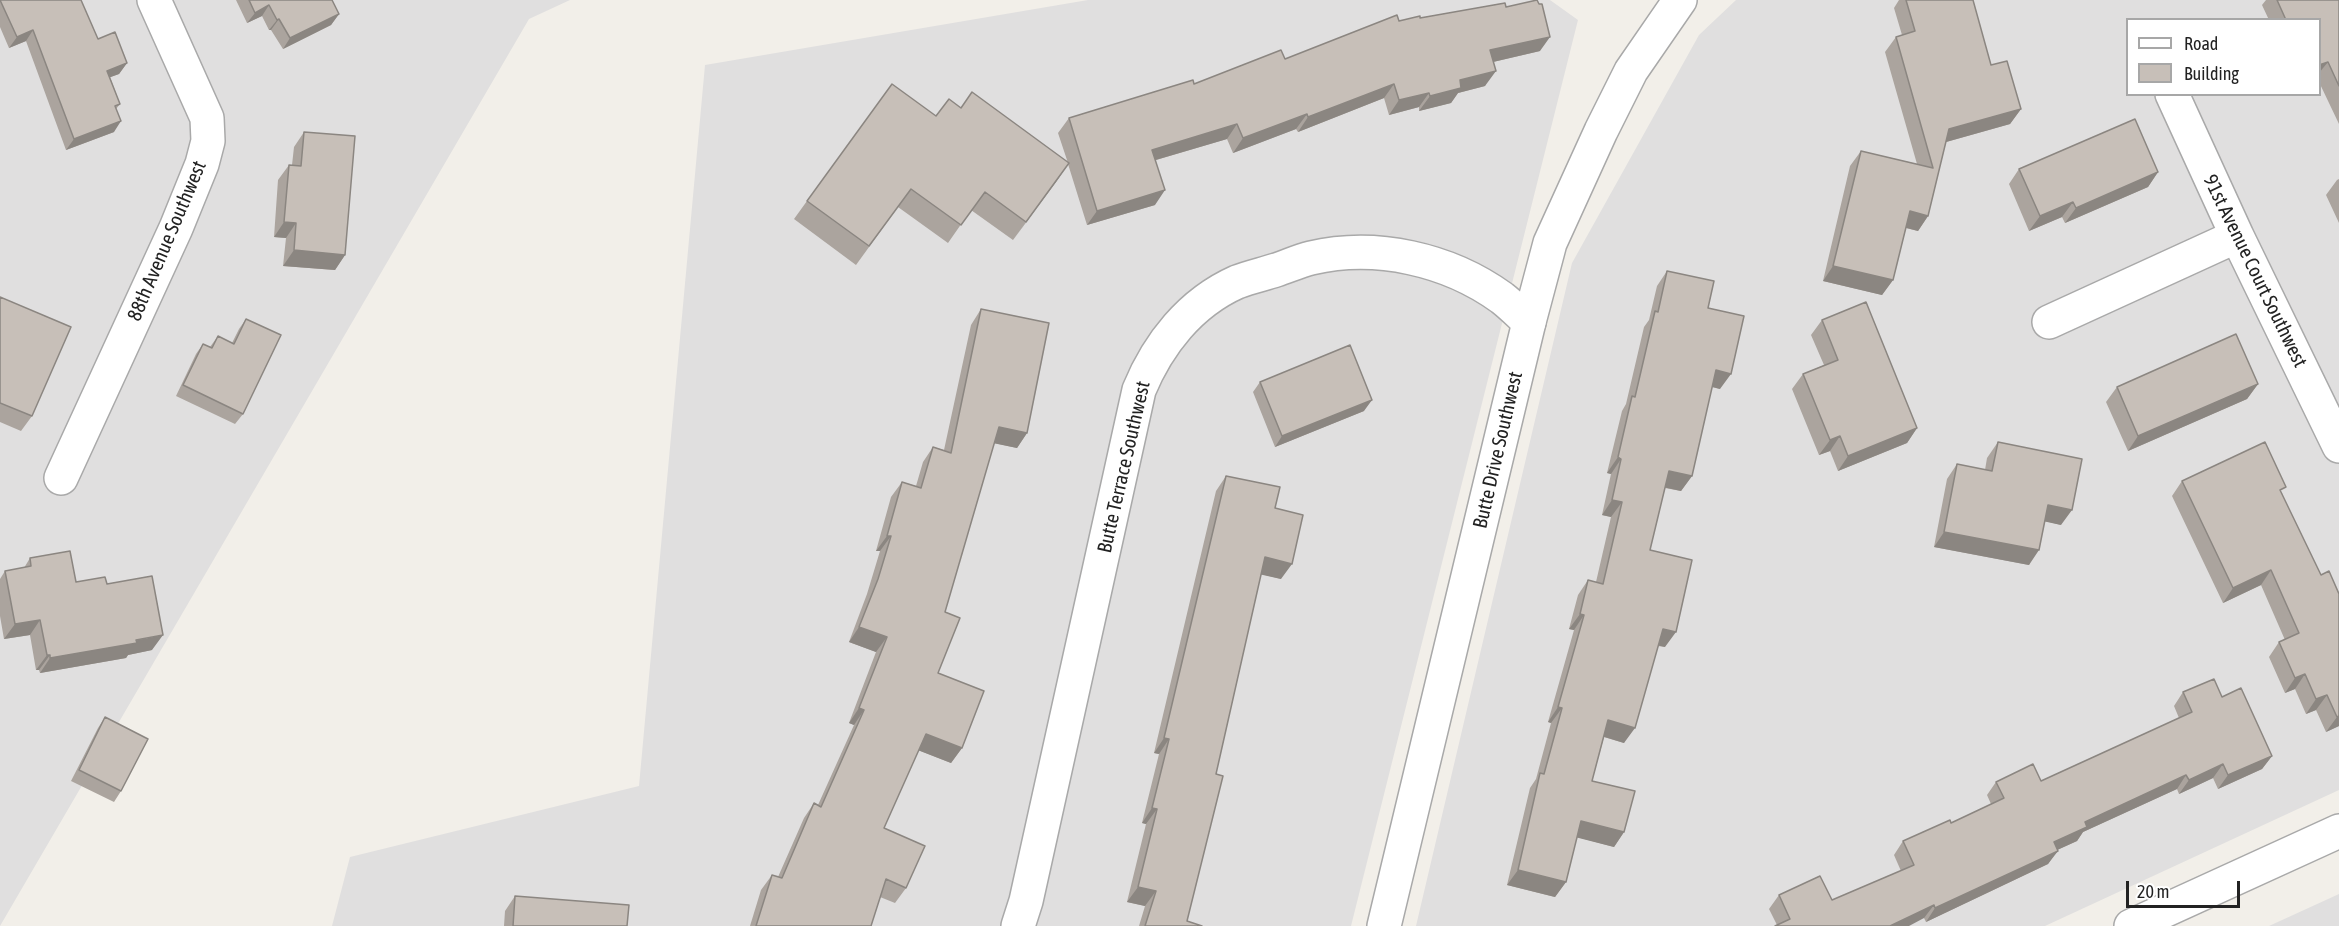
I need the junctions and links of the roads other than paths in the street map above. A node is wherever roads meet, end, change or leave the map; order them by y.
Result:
1 (154, 0) edge
2 (1680, 0) edge
3 (2173, 96) edge
4 (2237, 236) junction
5 (1529, 322) junction
6 (2049, 322) dead end
7 (2339, 446) edge
8 (61, 478) dead end
9 (2339, 831) edge
10 (1018, 926) edge
11 (1384, 926) edge
12 (2132, 926) edge

1 - 8 street, 88th Avenue Southwest
2 - 5 street, Butte Drive Southwest
3 - 4 street, 91st Avenue Court Southwest
4 - 6 street
4 - 7 street, 91st Avenue Court Southwest
5 - 10 street, Butte Terrace Southwest
5 - 11 street, Butte Drive Southwest
9 - 12 street

